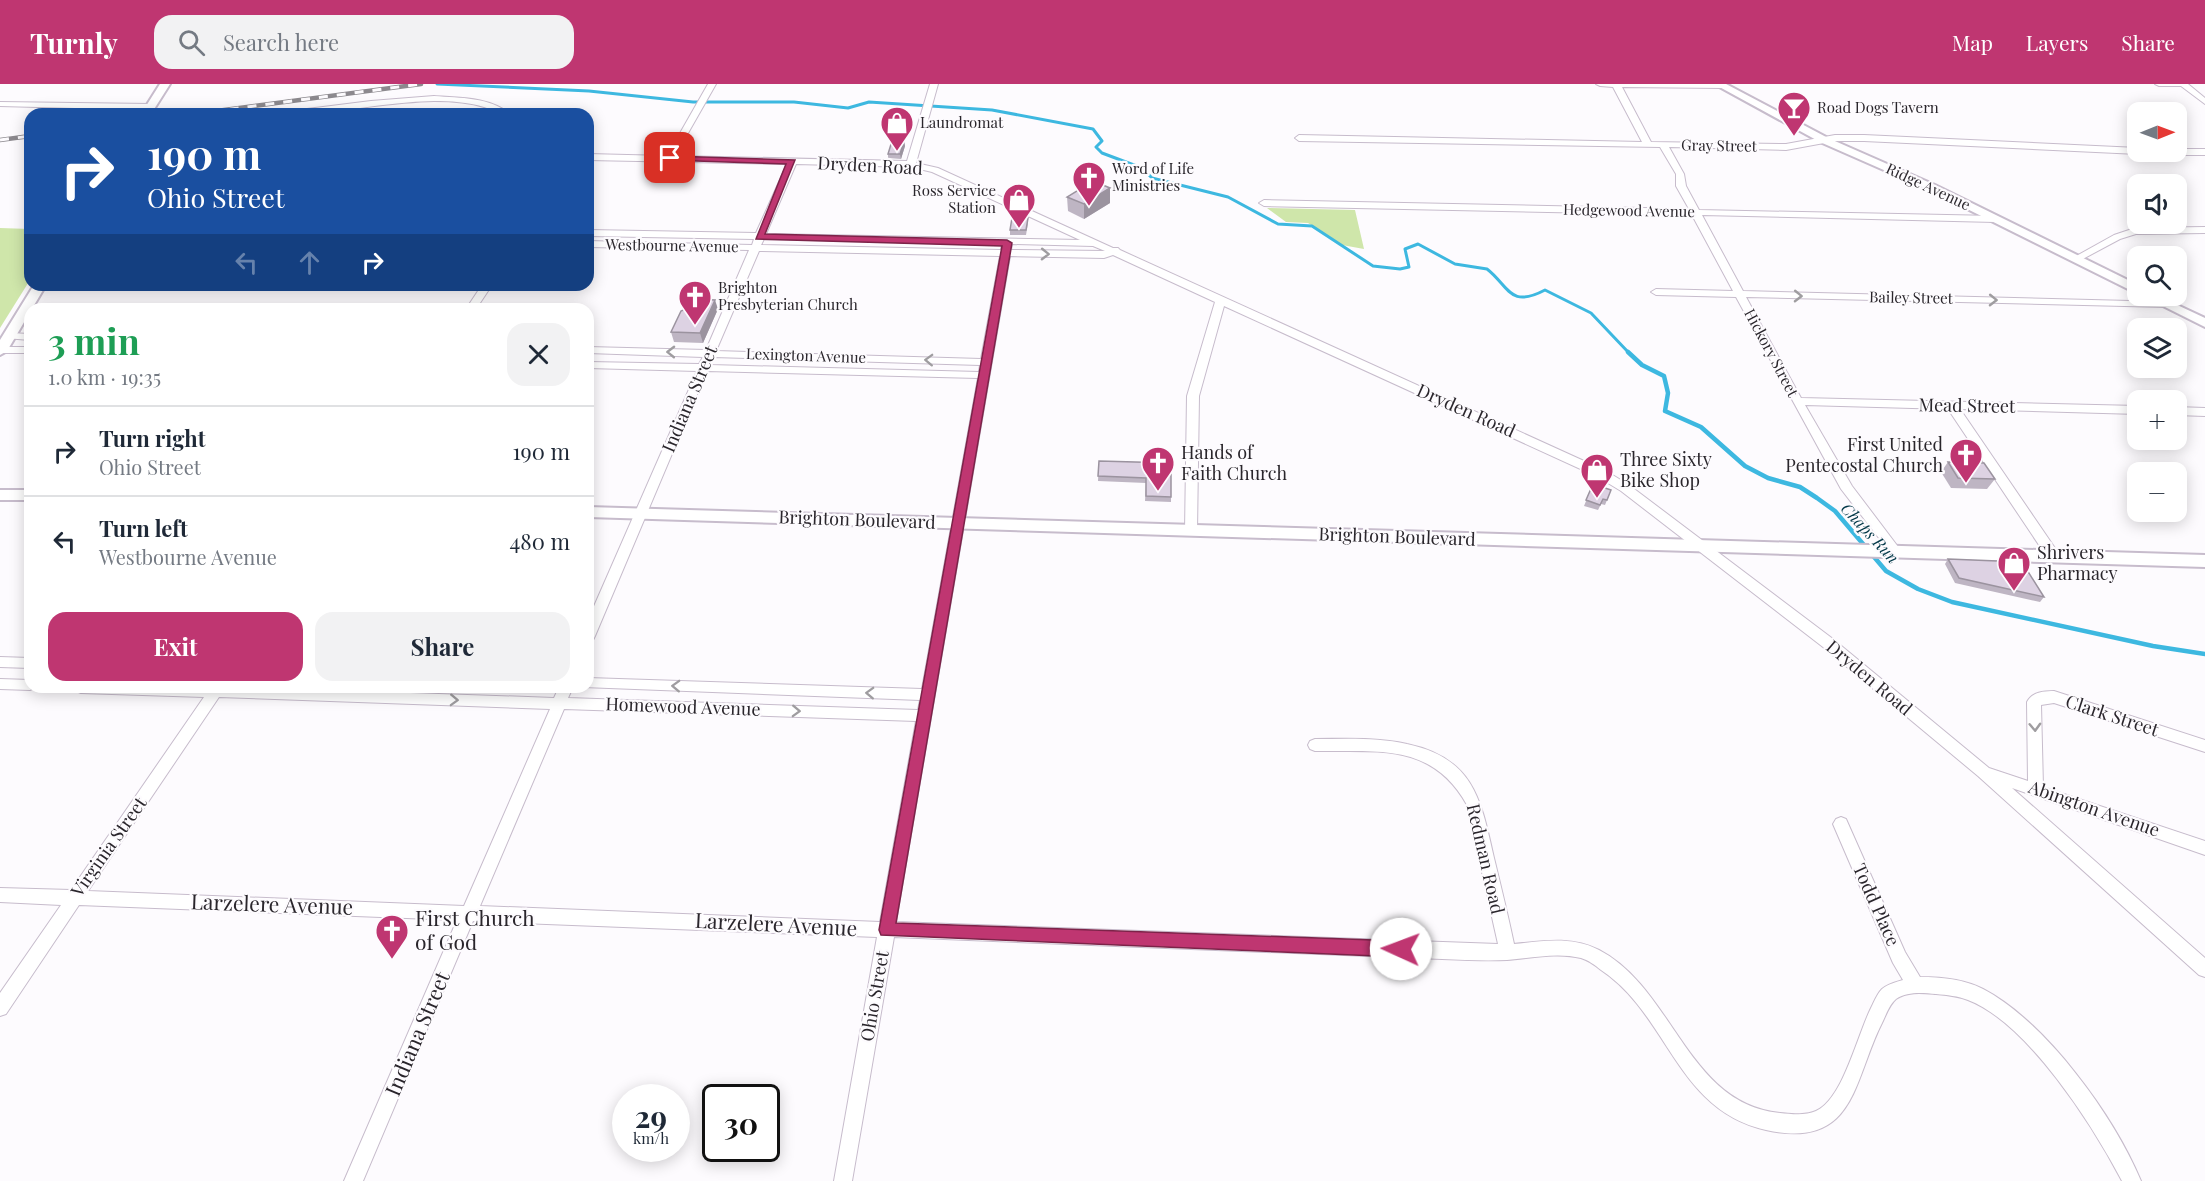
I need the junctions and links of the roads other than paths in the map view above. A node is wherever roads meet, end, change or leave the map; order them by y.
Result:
1 (165, 84) edge
2 (712, 84) edge
3 (934, 84) edge
4 (1600, 84) edge
5 (1616, 84) edge
6 (2159, 84) edge
7 (2183, 84) edge
8 (1720, 85) edge
9 (2205, 102) edge
10 (0, 104) edge
11 (85, 108) edge
12 (150, 108) edge
13 (338, 108) edge
14 (494, 108) edge
15 (1299, 138) dead end
16 (1824, 140) junction
17 (1648, 144) junction
18 (1664, 145) junction
19 (2127, 150) edge
20 (2187, 152) edge
21 (2205, 152) edge
22 (594, 157) edge
23 (670, 158) junction
24 (792, 162) junction
25 (911, 164) junction
26 (1264, 204) dead end
27 (1696, 213) junction
28 (1995, 219) junction
29 (2205, 230) edge
30 (594, 233) edge
31 (757, 242) junction
32 (1098, 242) junction
33 (594, 244) edge
34 (1006, 248) junction
35 (1115, 250) junction
36 (2076, 259) junction
37 (2127, 284) edge
38 (1656, 292) dead end
39 (1739, 294) junction
40 (1221, 299) junction
41 (2127, 303) edge
42 (2170, 306) edge
43 (24, 311) edge
44 (2205, 323) edge
45 (9, 336) junction
46 (24, 337) edge
47 (0, 350) edge
48 (24, 350) edge
49 (594, 350) edge
50 (710, 353) junction
51 (594, 365) edge
52 (703, 368) junction
53 (986, 368) junction
54 (1797, 401) junction
55 (1952, 406) junction
56 (2127, 410) edge
57 (2187, 411) edge
58 (2205, 412) edge
59 (0, 495) edge
60 (24, 495) edge
61 (594, 512) edge
62 (640, 514) junction
63 (959, 524) junction
64 (1191, 531) junction
65 (1701, 546) junction
66 (1889, 552) junction
67 (2054, 557) junction
68 (2205, 561) edge
69 (594, 622) edge
70 (0, 662) edge
71 (24, 663) edge
72 (594, 683) edge
73 (0, 684) edge
74 (24, 685) edge
75 (213, 693) edge
76 (314, 693) edge
77 (564, 693) edge
78 (929, 695) junction
79 (560, 703) junction
80 (925, 716) junction
81 (1315, 745) dead end
82 (2205, 746) edge
83 (1983, 772) junction
84 (2036, 789) junction
85 (1841, 824) dead end
86 (2205, 848) edge
87 (0, 895) edge
88 (74, 898) junction
89 (470, 912) junction
90 (887, 930) junction
91 (1508, 952) junction
92 (2205, 969) edge
93 (1915, 984) junction
94 (0, 1008) edge
95 (353, 1181) edge
96 (843, 1181) edge
97 (2132, 1181) edge

1 - 12 street
2 - 23 street
3 - 25 street
4 - 5 street
5 - 8 street
5 - 17 street
6 - 7 street
7 - 9 street
8 - 16 street, Ridge Avenue
10 - 11 street
13 - 14 street
15 - 17 street, Gray Street
16 - 18 street, Gray Street
16 - 19 street, Gray Street
16 - 28 street, Ridge Avenue
17 - 18 street, Gray Street
18 - 27 street, Hickory Street
20 - 21 street
22 - 23 street, Dryden Road
23 - 24 street, Dryden Road
24 - 25 street, Dryden Road
24 - 31 street, Indiana Street
25 - 32 street, Dryden Road
26 - 27 street, Hedgewood Avenue
27 - 28 street, Hedgewood Avenue
27 - 39 street, Hickory Street
28 - 36 street, Ridge Avenue
29 - 36 street
30 - 31 street, Westbourne Avenue
31 - 33 street, Westbourne Avenue
31 - 34 street, Westbourne Avenue
31 - 50 street, Indiana Street
32 - 34 street, Westbourne Avenue
32 - 35 street, Dryden Road
34 -> 35 street, Westbourne Avenue
34 - 53 street, Ohio Street
35 - 40 street, Dryden Road
36 - 37 street, Ridge Avenue
38 - 39 street, Bailey Street
39 -> 41 street, Bailey Street
39 - 54 street, Hickory Street
40 - 64 street
40 - 65 street, Dryden Road
42 - 44 street
43 - 45 street
45 - 46 street
45 - 47 street
47 - 48 street
50 -> 49 street, Lexington Avenue
50 - 52 street, Indiana Street
53 -> 50 street, Lexington Avenue
51 - 52 street, Lexington Avenue
52 - 53 street, Lexington Avenue
52 - 62 street, Indiana Street
53 - 63 street, Ohio Street
54 - 55 street, Mead Street
54 - 66 street, Hickory Street
55 - 56 street, Mead Street
55 - 67 street
57 - 58 street
59 - 60 street
61 - 62 street, Brighton Boulevard
62 - 63 street, Brighton Boulevard
62 - 69 street, Indiana Street
63 - 64 street, Brighton Boulevard
63 - 78 street, Ohio Street
64 - 65 street, Brighton Boulevard
65 - 66 street, Brighton Boulevard
65 - 83 street, Dryden Road
66 - 67 street, Brighton Boulevard
67 - 68 street, Brighton Boulevard
70 - 71 street
78 -> 72 street, Homewood Avenue
73 - 74 street
75 - 88 street, Virginia Street
76 -> 79 street, Homewood Avenue
77 - 79 street, Indiana Street
78 - 80 street, Ohio Street
79 -> 80 street, Homewood Avenue
79 - 89 street, Indiana Street
80 - 90 street, Ohio Street
81 - 91 street, Redman Road
82 -> 84 street, Clark Street
83 - 84 street, Abington Avenue
83 - 92 street, Dryden Road
84 - 86 street, Abington Avenue
85 - 93 street, Todd Place
87 - 88 street, Larzelere Avenue
88 - 89 street, Larzelere Avenue
88 - 94 street, Virginia Street
89 - 90 street, Larzelere Avenue
89 - 95 street, Indiana Street
90 - 91 street, Larzelere Avenue
90 - 96 street, Ohio Street
91 - 93 street, Larzelere Avenue
93 - 97 street, Larzelere Avenue

